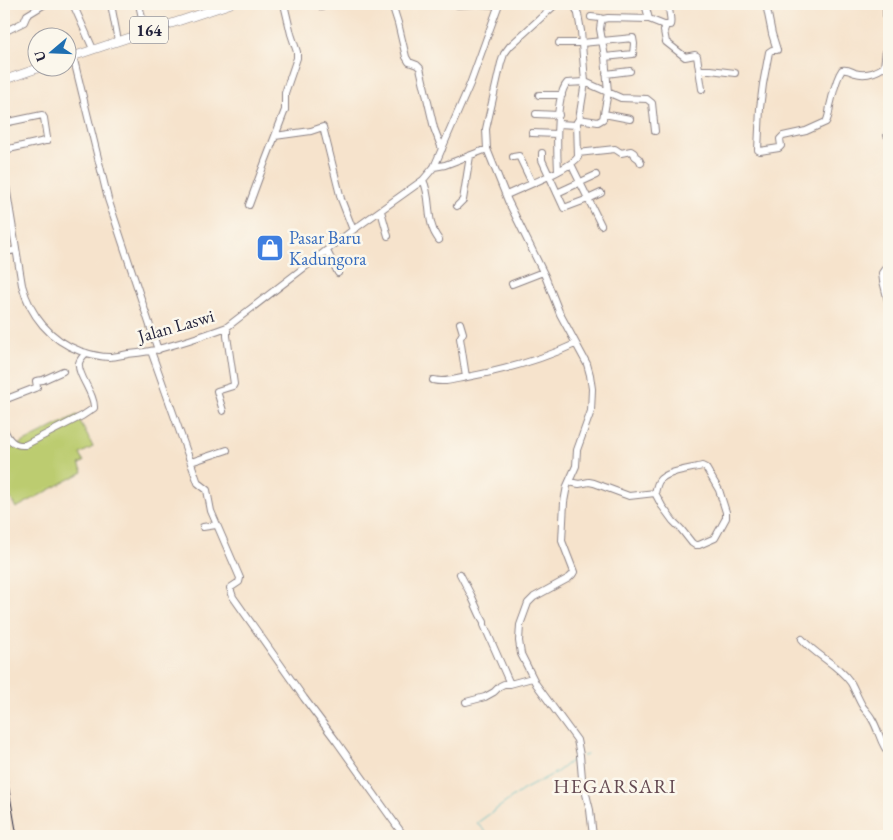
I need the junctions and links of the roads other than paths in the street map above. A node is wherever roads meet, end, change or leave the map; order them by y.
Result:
1 (46, 4) edge
2 (73, 4) edge
3 (111, 4) edge
4 (139, 4) edge
5 (230, 4) edge
6 (284, 4) edge
7 (392, 4) edge
8 (474, 4) edge
9 (480, 4) edge
10 (498, 4) edge
11 (556, 4) edge
12 (574, 4) edge
13 (645, 4) edge
14 (669, 4) edge
15 (766, 4) edge
16 (886, 4) edge
17 (458, 5) dead end
18 (590, 17) dead end
19 (603, 19) junction
20 (649, 19) junction
21 (664, 24) junction
22 (4, 32) edge
23 (145, 32) junction
24 (118, 41) junction
25 (602, 41) junction
26 (559, 43) dead end
27 (582, 43) junction
28 (94, 49) junction
29 (78, 54) edge
30 (605, 57) junction
31 (884, 67) junction
32 (699, 70) junction
33 (630, 71) dead end
34 (28, 72) edge
35 (889, 72) edge
36 (735, 73) dead end
37 (606, 74) junction
38 (76, 78) edge
39 (4, 80) edge
40 (585, 82) junction
41 (702, 89) dead end
42 (608, 92) junction
43 (539, 95) dead end
44 (562, 95) junction
45 (536, 114) dead end
46 (559, 114) junction
47 (604, 114) junction
48 (630, 120) dead end
49 (578, 122) junction
50 (4, 123) edge
51 (558, 124) junction
52 (655, 131) dead end
53 (532, 133) dead end
54 (557, 134) junction
55 (275, 136) junction
56 (442, 149) junction
57 (487, 149) junction
58 (4, 150) edge
59 (578, 153) junction
60 (542, 154) dead end
61 (470, 156) junction
62 (513, 157) dead end
63 (641, 163) dead end
64 (570, 164) junction
65 (434, 167) junction
66 (558, 171) junction
67 (4, 174) edge
68 (549, 175) junction
69 (596, 175) dead end
70 (423, 180) junction
71 (580, 182) junction
72 (532, 184) junction
73 (557, 193) junction
74 (601, 193) dead end
75 (5, 194) edge
76 (506, 195) junction
77 (588, 199) junction
78 (889, 202) edge
79 (249, 206) dead end
80 (457, 206) dead end
81 (381, 211) junction
82 (889, 211) edge
83 (601, 225) dead end
84 (354, 230) junction
85 (388, 236) dead end
86 (439, 240) dead end
87 (16, 250) junction
88 (326, 251) junction
89 (4, 252) edge
90 (889, 263) edge
91 (543, 272) junction
92 (338, 273) dead end
93 (512, 284) dead end
94 (889, 305) edge
95 (460, 324) dead end
96 (227, 327) junction
97 (575, 344) junction
98 (154, 350) junction
99 (86, 353) junction
100 (63, 371) dead end
101 (466, 377) junction
102 (433, 380) dead end
103 (4, 400) edge
104 (223, 411) dead end
105 (4, 429) edge
106 (227, 450) dead end
107 (191, 462) junction
108 (569, 482) junction
109 (656, 493) junction
110 (216, 525) junction
111 (203, 527) dead end
112 (460, 574) dead end
113 (802, 639) dead end
114 (532, 678) junction
115 (510, 684) junction
116 (466, 702) dead end
117 (889, 754) edge
118 (404, 836) edge
119 (593, 836) edge

1 - 22 street
2 - 28 street
3 - 24 street
4 - 23 street
5 - 23 main road, 164
6 - 55 street
7 - 56 street
8 - 17 street
9 - 10 street
10 - 56 street, Jalan Laswi
11 - 57 street
12 - 27 street
13 - 20 street
14 - 21 street
15 - 31 street
16 - 31 street
18 - 19 street
19 - 20 street
19 - 25 street
20 - 21 street
21 - 32 street
23 - 24 main road, 164
24 - 28 main road, 164
25 - 27 street
25 - 30 street
25 - 30 street
26 - 27 street
27 - 40 street
28 - 29 main road, 164
30 - 37 street
31 - 35 street
32 - 36 street
32 - 41 street
33 - 37 street
34 - 39 main road
37 - 42 street
38 - 98 street
40 - 42 street
40 - 44 street
40 - 49 street
42 - 47 street
42 - 52 street
43 - 44 street
44 - 46 street
45 - 46 street
46 - 51 street
47 - 48 street
47 - 49 street
49 - 51 street
49 - 59 street
50 - 58 street
51 - 54 street
53 - 54 street
54 - 66 street
55 - 79 street
55 - 84 street
56 - 65 street, Jalan Laswi
57 - 61 street
57 - 76 street
59 - 63 street
59 - 64 street
60 - 68 street
61 - 65 street
61 - 80 street
62 - 72 street
64 - 66 street
64 - 71 street
65 - 70 street, Jalan Laswi
66 - 68 street
67 - 75 street, Jalan Laswi
68 - 72 street
68 - 73 street
69 - 71 street
70 - 81 street, Jalan Laswi
70 - 86 street
71 - 73 street
71 - 77 street
72 - 76 street
73 - 77 street
74 - 77 street
75 - 87 street, Jalan Laswi
76 - 91 street
77 - 83 street
78 - 82 street
81 - 84 street, Jalan Laswi
81 - 85 street
84 - 88 street, Jalan Laswi
87 - 89 street
87 - 99 street, Jalan Laswi
88 - 92 street
88 - 96 street, Jalan Laswi
90 - 94 street
91 - 93 street
91 - 97 street
95 - 101 street
96 - 98 street, Jalan Laswi
96 - 104 street
97 - 101 street
97 - 108 street
98 - 99 street, Jalan Laswi
98 - 107 street
99 - 105 street
100 - 103 street
101 - 102 street
106 - 107 street
107 - 110 street
108 - 109 street
108 - 114 street
109 - 109 street
110 - 111 street
110 - 118 street
112 - 115 street
113 - 117 street
114 - 115 street
114 - 119 street
115 - 116 street

